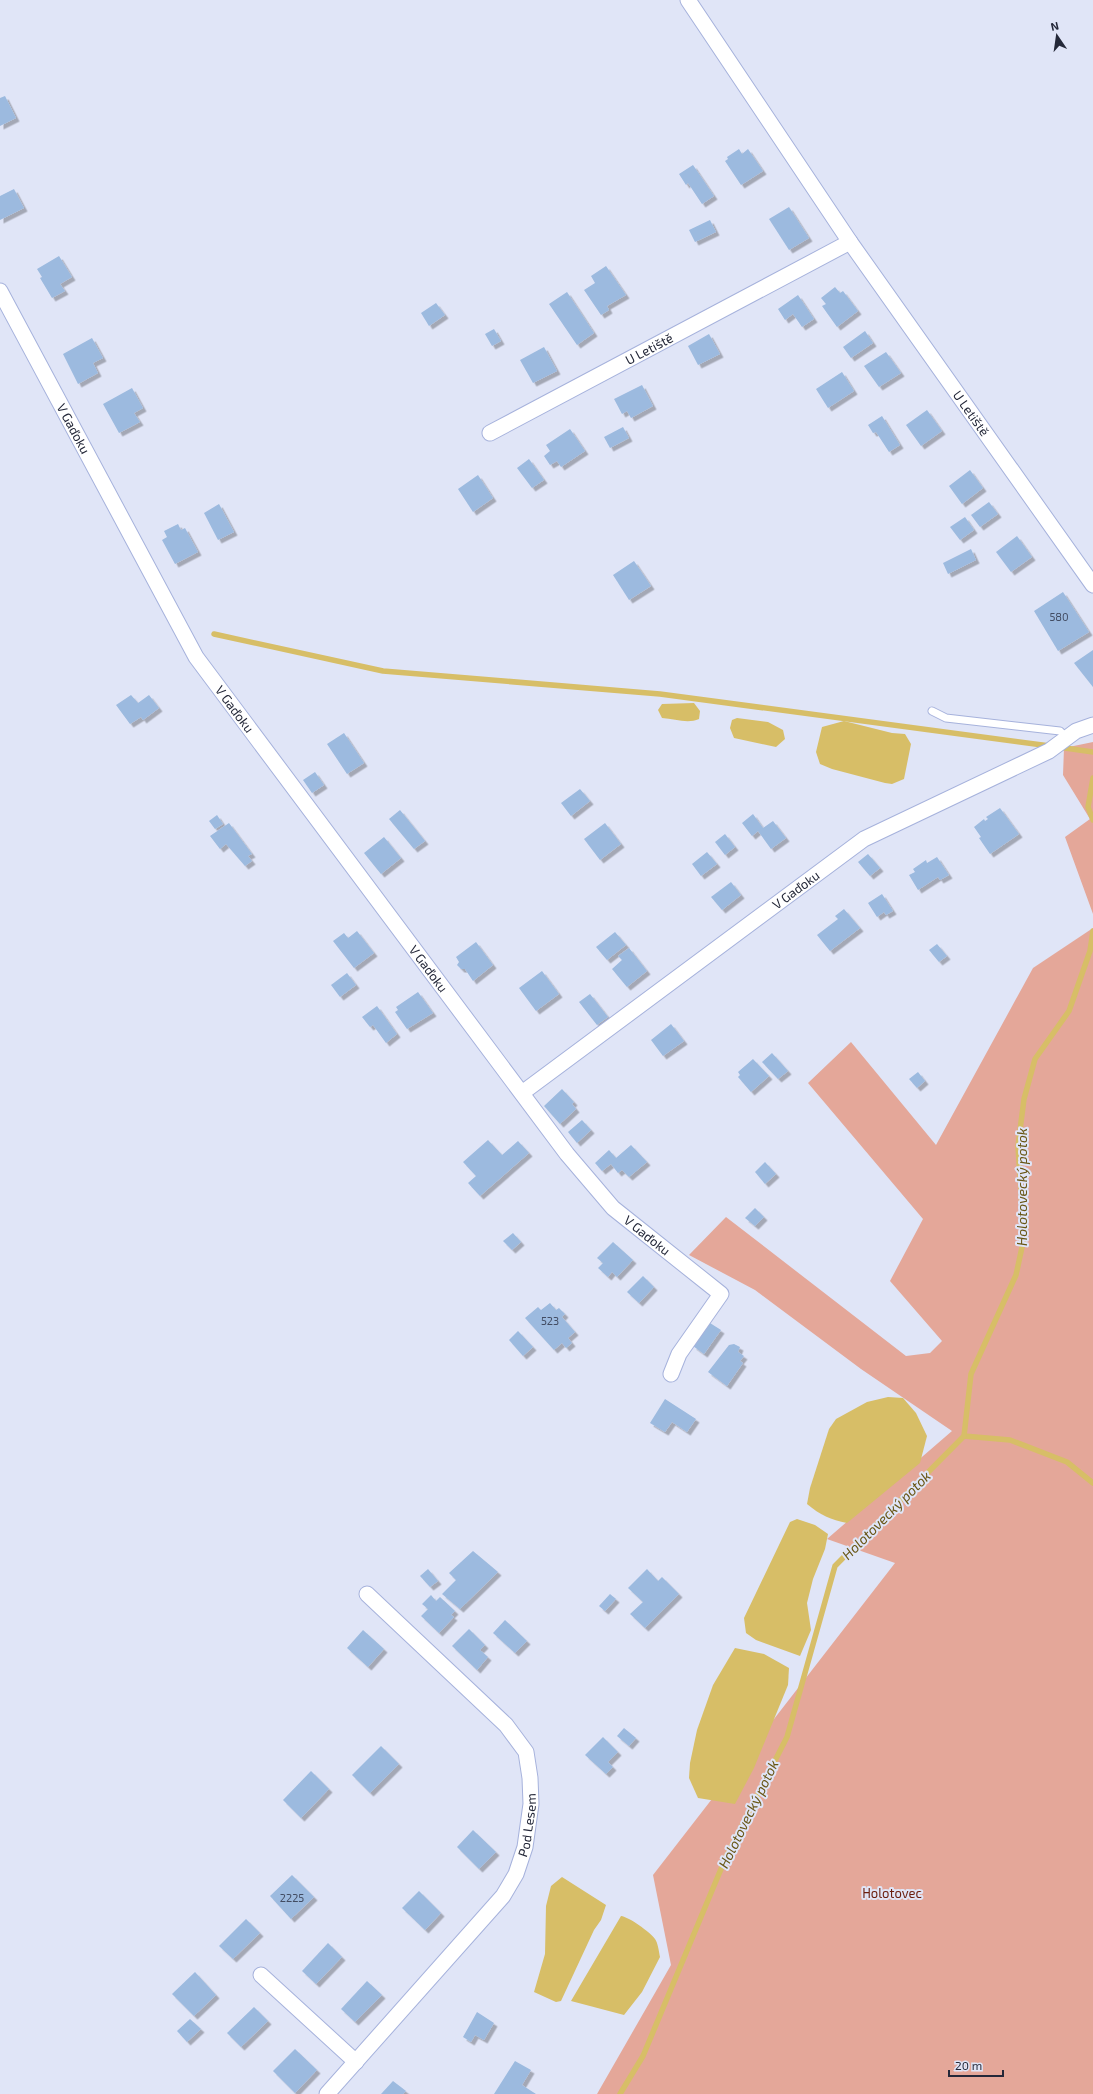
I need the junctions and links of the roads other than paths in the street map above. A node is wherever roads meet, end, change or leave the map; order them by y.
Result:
1 (688, 0) edge
2 (850, 242) junction
3 (0, 291) edge
4 (490, 433) dead end
5 (1093, 585) edge
6 (932, 711) dead end
7 (1093, 724) edge
8 (1067, 738) junction
9 (522, 1093) junction
10 (671, 1374) dead end
11 (367, 1594) dead end
12 (262, 1975) dead end
13 (356, 2062) junction
14 (327, 2094) edge

1 - 2 street, U Letiště
2 - 4 street, U Letiště
2 - 5 street, U Letiště
3 - 9 street, V Gaďoku
6 - 8 lane
7 - 8 street, V Gaďoku
8 - 9 street, V Gaďoku
9 - 10 street, V Gaďoku
11 - 13 street, Pod Lesem
12 - 13 street
13 - 14 street, Pod Lesem

